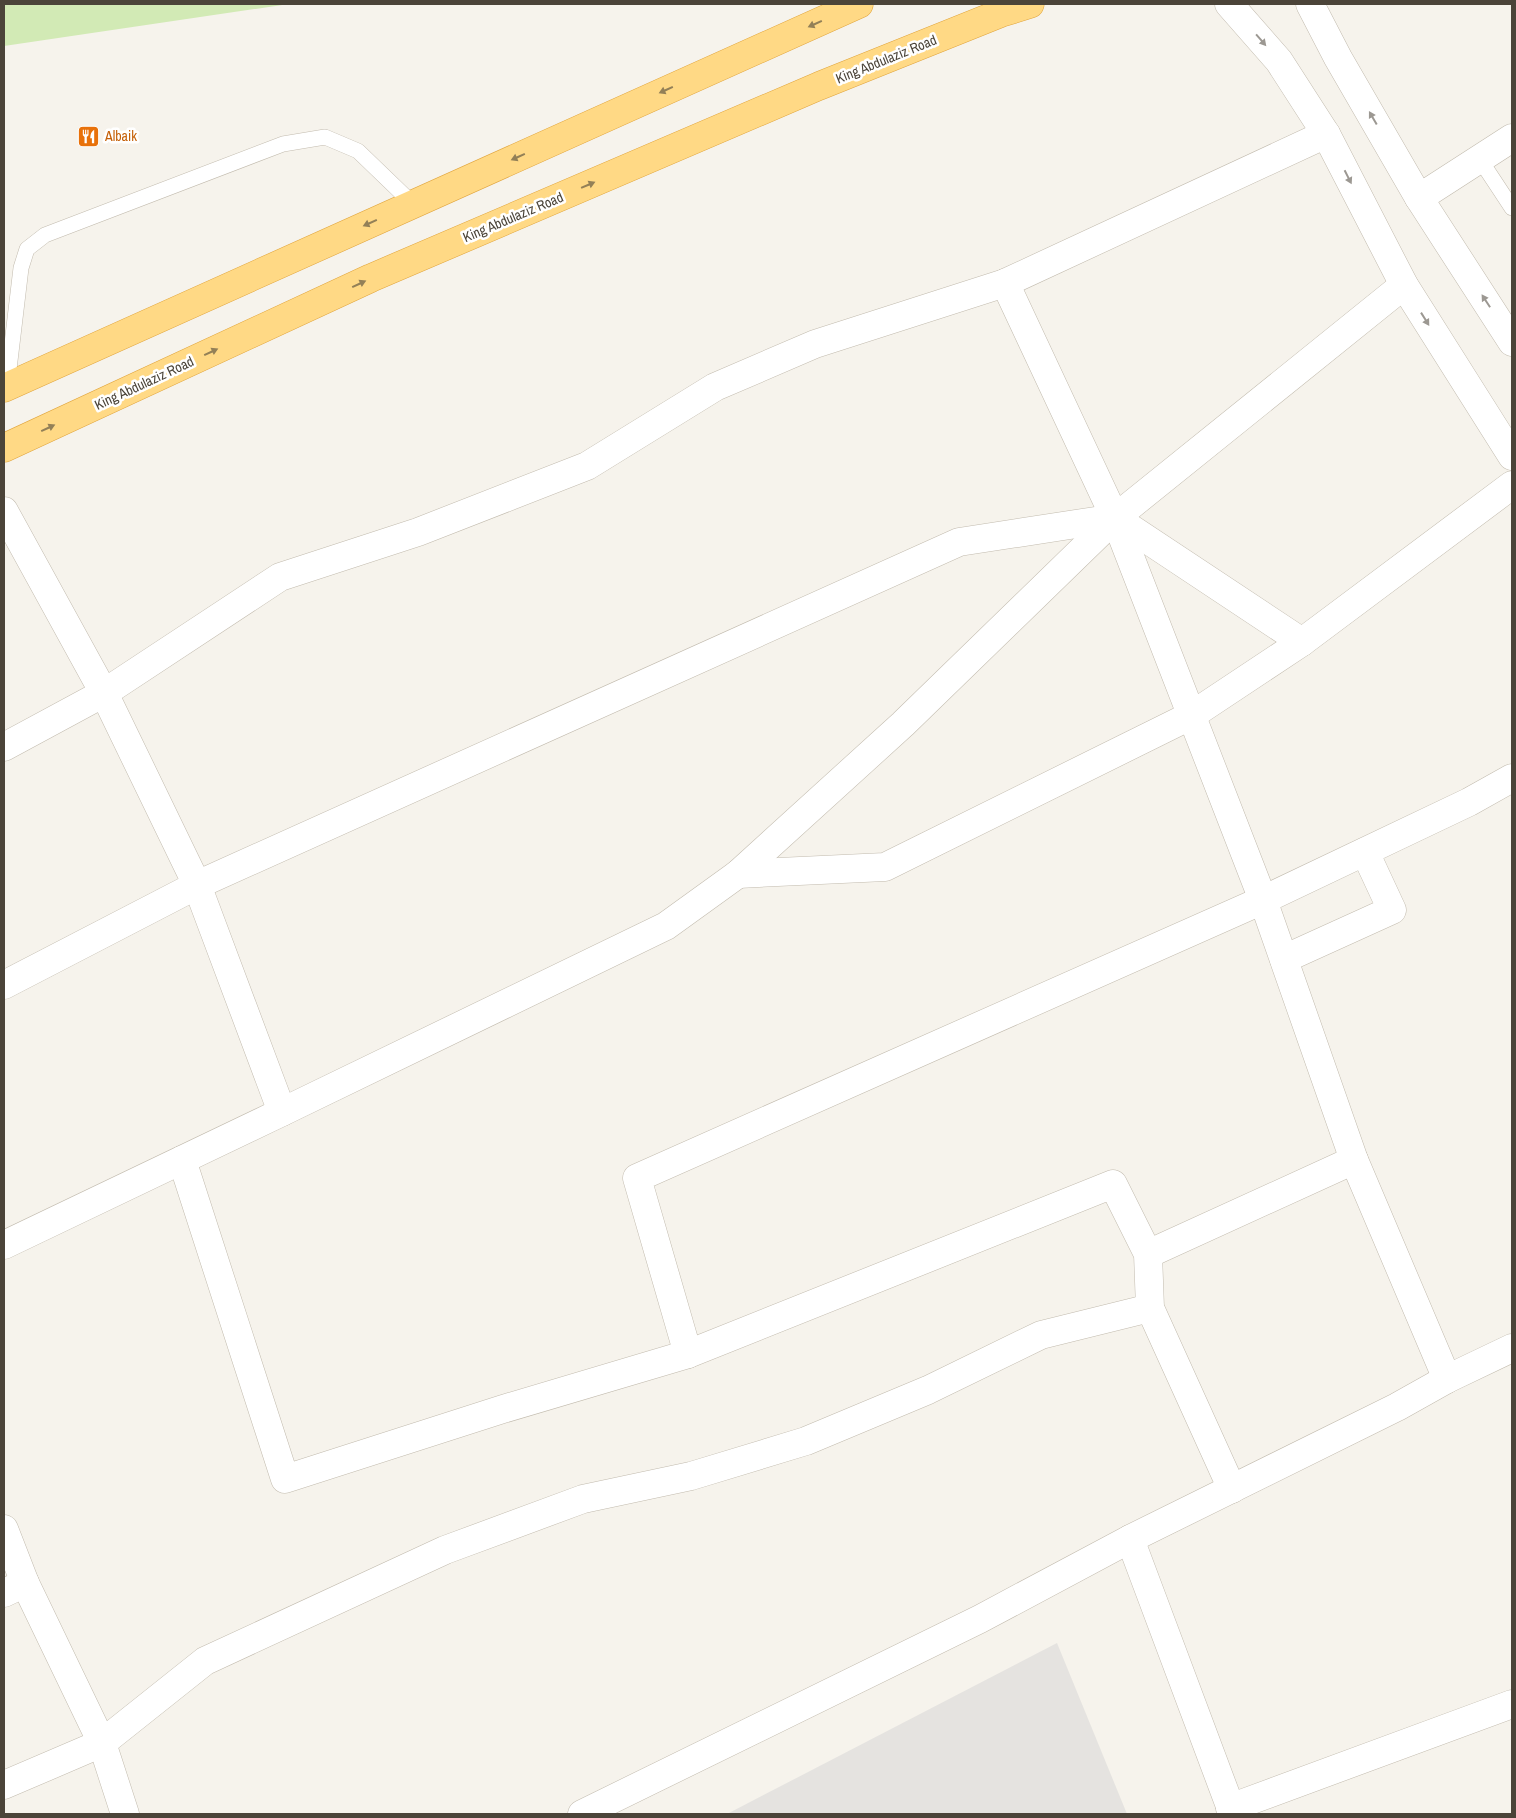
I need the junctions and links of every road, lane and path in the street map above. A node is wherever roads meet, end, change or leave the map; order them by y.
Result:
1 (859, 4) edge
2 (1030, 4) edge
3 (1228, 4) edge
4 (1310, 4) edge
5 (1326, 134) junction
6 (1512, 138) edge
7 (1478, 158) junction
8 (1419, 198) junction
9 (413, 204) junction
10 (1512, 208) edge
11 (1005, 283) junction
12 (1404, 285) junction
13 (1512, 342) edge
14 (6, 387) edge
15 (4, 448) edge
16 (1512, 456) edge
17 (1512, 484) edge
18 (4, 511) edge
19 (1115, 518) junction
20 (1302, 642) junction
21 (104, 693) junction
22 (1192, 715) junction
23 (4, 747) edge
24 (1512, 778) edge
25 (1365, 852) junction
26 (738, 874) junction
27 (197, 885) junction
28 (1263, 900) junction
29 (1284, 959) junction
30 (4, 985) edge
31 (282, 1112) junction
32 (182, 1160) junction
33 (1354, 1160) junction
34 (4, 1245) edge
35 (1148, 1254) junction
36 (1150, 1308) junction
37 (1512, 1348) edge
38 (688, 1354) junction
39 (1446, 1379) junction
40 (1232, 1489) junction
41 (4, 1529) edge
42 (1130, 1539) junction
43 (14, 1588) edge
44 (1512, 1704) edge
45 (102, 1743) junction
46 (4, 1785) edge
47 (1231, 1811) edge
48 (125, 1814) edge
49 (582, 1814) edge

1 -> 9 highway
15 -> 2 highway, King Abdulaziz Road
3 -> 5 street
8 -> 4 street
5 - 11 street
5 -> 12 street
6 - 7 street
7 - 8 street
7 - 10 lane
13 -> 8 street
9 -> 14 highway
9 - 14 lane
11 - 19 street
11 - 21 street
12 -> 16 street
12 - 19 street
17 - 20 street
18 - 21 street
19 - 20 street
19 - 22 street
19 - 26 street
19 - 27 street
20 - 22 street
21 - 23 street
21 - 27 street
22 - 26 street
22 - 28 street
24 - 25 street
25 - 28 street
25 - 29 street
26 - 31 street
27 - 30 street
27 - 31 street
28 - 29 street
28 - 38 street
29 - 33 street
31 - 32 street
32 - 34 street
32 - 38 street
33 - 35 street
33 - 39 street
35 - 36 street
35 - 38 street
36 - 40 street
36 - 45 street
37 - 39 street
39 - 40 street
40 - 42 street
41 - 43 street
42 - 47 street
42 - 49 street
43 - 45 street
44 - 47 street
45 - 46 street
45 - 48 street

